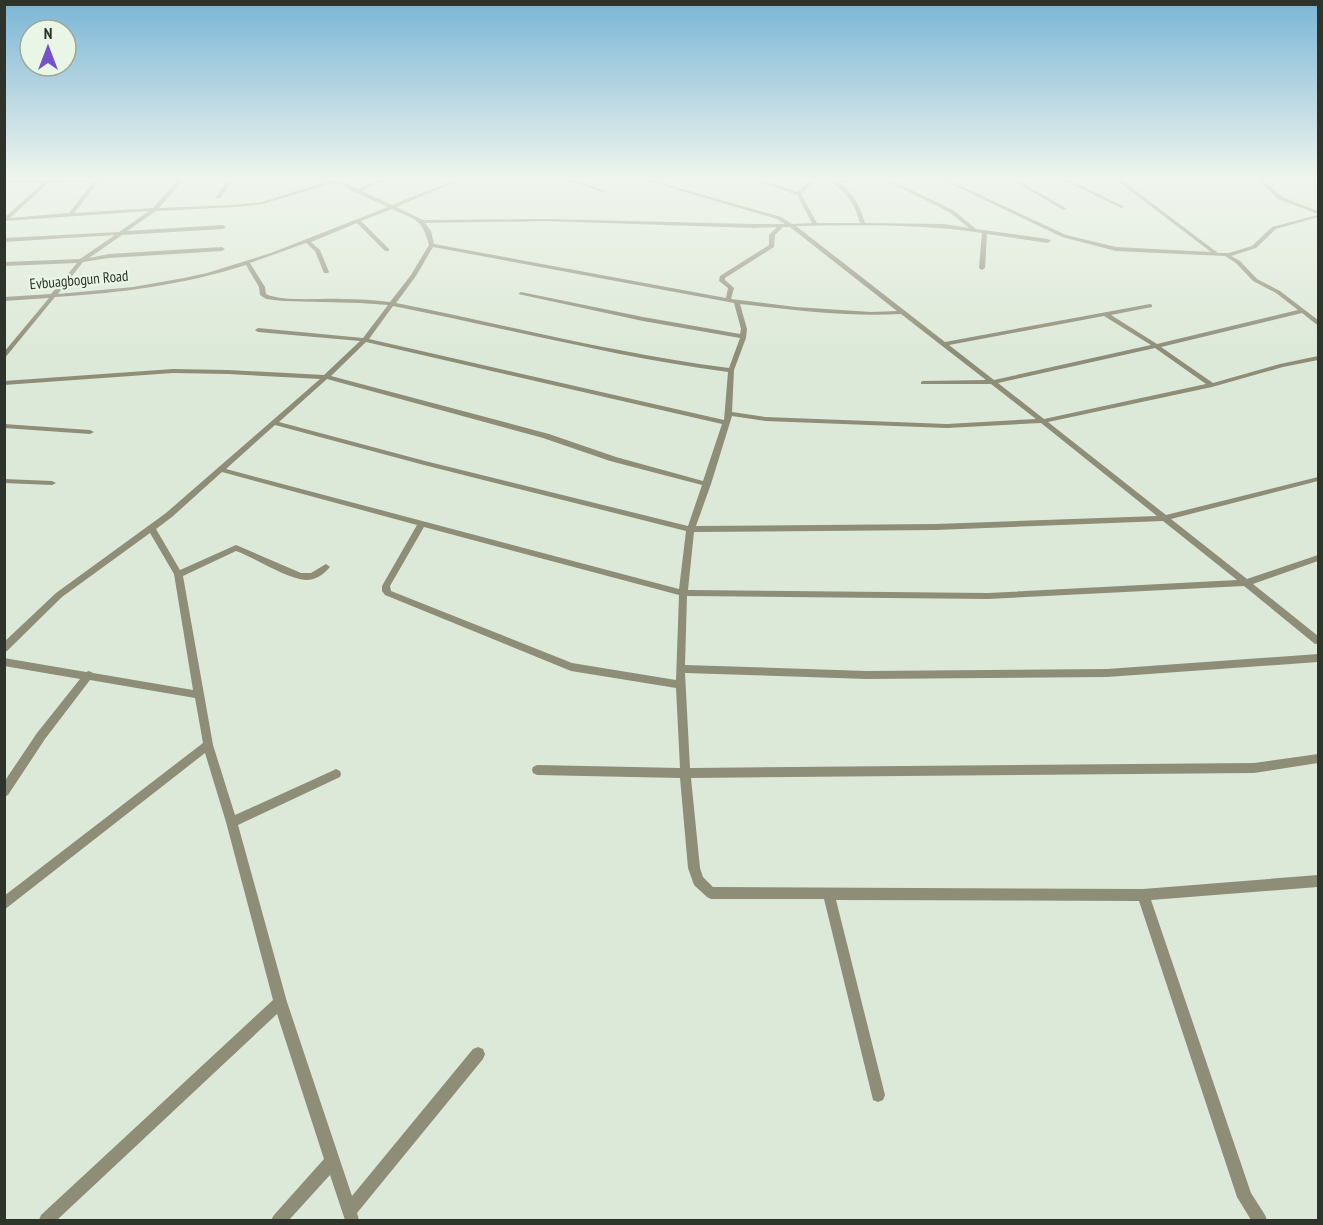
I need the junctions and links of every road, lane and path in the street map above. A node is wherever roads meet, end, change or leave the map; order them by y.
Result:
1 (67, 236) edge
2 (115, 236) edge
3 (316, 236) edge
4 (373, 236) edge
5 (429, 236) edge
6 (772, 236) edge
7 (805, 236) edge
8 (985, 236) edge
9 (1014, 236) edge
10 (1065, 236) edge
11 (1192, 236) edge
12 (1265, 236) edge
13 (4, 240) edge
14 (306, 240) junction
15 (1048, 241) dead end
16 (432, 245) junction
17 (222, 249) dead end
18 (387, 250) dead end
19 (1222, 256) junction
20 (81, 261) junction
21 (248, 262) junction
22 (4, 264) edge
23 (981, 268) dead end
24 (326, 272) dead end
25 (521, 294) dead end
26 (52, 295) junction
27 (4, 299) edge
28 (732, 301) junction
29 (391, 304) junction
30 (1150, 306) dead end
31 (1303, 311) junction
32 (902, 312) junction
33 (1105, 314) junction
34 (1318, 323) edge
35 (258, 330) dead end
36 (743, 336) junction
37 (365, 340) junction
38 (4, 342) edge
39 (17, 342) junction
40 (944, 344) junction
41 (1155, 345) junction
42 (4, 357) edge
43 (1318, 358) edge
44 (731, 370) junction
45 (326, 377) junction
46 (923, 382) dead end
47 (993, 382) junction
48 (4, 383) edge
49 (1212, 385) junction
50 (728, 413) junction
51 (1043, 421) junction
52 (275, 423) junction
53 (726, 423) junction
54 (4, 426) edge
55 (90, 432) dead end
56 (222, 470) junction
57 (1318, 479) edge
58 (4, 481) edge
59 (52, 483) dead end
60 (707, 484) junction
61 (1165, 518) junction
62 (421, 524) junction
63 (152, 527) junction
64 (691, 529) junction
65 (1318, 558) edge
66 (327, 567) dead end
67 (178, 574) junction
68 (1245, 583) junction
69 (683, 593) junction
70 (1318, 641) edge
71 (4, 648) edge
72 (1318, 658) edge
73 (4, 662) edge
74 (680, 669) junction
75 (89, 675) junction
76 (681, 685) junction
77 (200, 695) junction
78 (208, 745) junction
79 (1318, 758) edge
80 (537, 770) dead end
81 (686, 773) junction
82 (336, 774) dead end
83 (4, 792) edge
84 (232, 822) junction
85 (1318, 881) edge
86 (830, 894) junction
87 (1143, 895) junction
88 (4, 904) edge
89 (280, 1002) junction
90 (478, 1054) dead end
91 (878, 1095) dead end
92 (332, 1161) junction
93 (350, 1216) edge
94 (46, 1221) edge
95 (279, 1221) edge
96 (1260, 1221) edge

1 - 13 street
2 - 20 street
3 - 14 street, Evbuagbogun Road
4 - 18 street
5 - 16 street
6 - 28 street
7 - 32 street
8 - 23 street
9 - 15 street
10 - 19 street
11 - 19 street
12 - 19 street
14 - 21 street, Evbuagbogun Road
14 - 24 street
16 - 28 street
16 - 29 street
17 - 20 street
19 - 31 street
20 - 22 street
20 - 26 street
21 - 26 street, Evbuagbogun Road
21 - 29 street
25 - 36 street
26 - 27 street, Evbuagbogun Road
26 - 39 street
28 - 32 street
28 - 36 street
29 - 37 street
29 - 44 street
30 - 33 street
31 - 34 street
31 - 41 street
32 - 40 street
33 - 40 street
33 - 41 street
35 - 37 street
36 - 44 street
37 - 45 street
37 - 53 street
38 - 39 street
39 - 42 street
40 - 47 street
41 - 47 street
41 - 49 street
43 - 49 street
44 - 50 street
45 - 48 street
45 - 52 street
45 - 60 street
46 - 47 street
47 - 51 street
49 - 51 street
50 - 51 street
50 - 53 street
51 - 61 street
52 - 56 street
52 - 64 street
53 - 60 street
54 - 55 street
56 - 62 street
56 - 63 street
57 - 61 street
58 - 59 street
60 - 64 street
61 - 64 street
61 - 68 street
62 - 69 street
62 - 76 street
63 - 67 street
63 - 71 street
64 - 69 street
65 - 68 street
66 - 67 street
67 - 77 street
68 - 69 street
68 - 70 street
69 - 74 street
72 - 74 street
73 - 75 street
74 - 76 street
75 - 77 street
75 - 83 street
76 - 81 street
77 - 78 street
78 - 84 street
78 - 88 street
79 - 81 street
80 - 81 street
81 - 86 street
82 - 84 street
84 - 89 street
85 - 87 street
86 - 87 street
86 - 91 street
87 - 96 street
89 - 92 street
89 - 94 street
90 - 93 street
92 - 93 street
92 - 95 street

